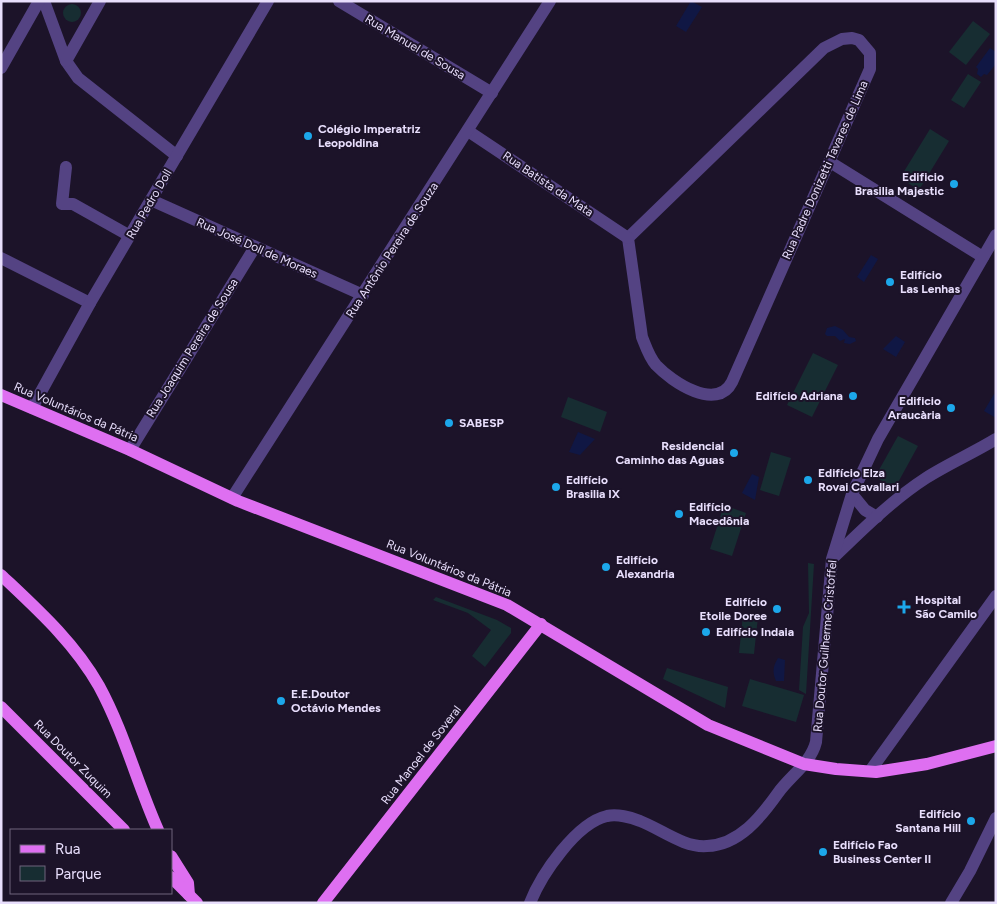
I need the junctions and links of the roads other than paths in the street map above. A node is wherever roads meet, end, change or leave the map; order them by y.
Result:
1 (38, 1) edge
2 (44, 1) edge
3 (100, 1) edge
4 (268, 1) edge
5 (339, 1) edge
6 (550, 1) edge
7 (66, 61) junction
8 (1, 68) edge
9 (492, 93) junction
10 (468, 131) junction
11 (177, 156) junction
12 (830, 162) junction
13 (66, 167) dead end
14 (151, 200) junction
15 (996, 235) edge
16 (130, 236) junction
17 (628, 238) junction
18 (255, 247) junction
19 (983, 256) junction
20 (1, 258) edge
21 (363, 295) junction
22 (90, 303) junction
23 (1, 395) edge
24 (32, 408) junction
25 (996, 439) edge
26 (130, 450) junction
27 (852, 494) junction
28 (232, 498) junction
29 (877, 517) junction
30 (832, 559) junction
31 (1, 574) edge
32 (996, 596) edge
33 (541, 624) junction
34 (1, 707) edge
35 (996, 746) edge
36 (804, 764) junction
37 (870, 771) junction
38 (996, 818) edge
39 (123, 829) edge
40 (158, 829) edge
41 (172, 858) edge
42 (172, 878) edge
43 (193, 899) edge
44 (323, 903) edge
45 (530, 903) edge
46 (951, 903) edge

1 - 8 street
2 - 7 street
3 - 7 street
4 - 11 street, Rua Pedro Doll
5 - 9 street, Rua Manuel de Sousa
6 - 9 street, Rua Antônio Pereira de Souza
7 - 11 street
9 - 10 street, Rua Antônio Pereira de Souza
10 - 17 street, Rua Batista da Mata
10 - 21 street, Rua Antônio Pereira de Souza
11 - 14 street, Rua Pedro Doll
12 - 17 street, Rua Padre Donizetti Tavares de Lima
12 - 17 street, Rua Padre Donizetti Tavares de Lima
12 - 19 street
13 - 16 street
14 - 16 street, Rua Pedro Doll
14 - 18 street, Rua José Doll de Moraes
15 - 19 street, Rua Doutor Guilherme Cristoffel
16 - 22 street, Rua Pedro Doll
18 - 21 street, Rua José Doll de Moraes
18 - 26 street, Rua Joaquim Pereira de Sousa
19 - 27 street, Rua Doutor Guilherme Cristoffel
20 - 22 street
21 - 28 street, Rua Antônio Pereira de Souza
22 - 24 street, Rua Pedro Doll
23 - 24 main road, Rua Voluntários da Pátria
24 - 26 main road, Rua Voluntários da Pátria
25 - 29 street
26 - 28 main road, Rua Voluntários da Pátria
27 - 29 street
27 - 30 street, Rua Doutor Guilherme Cristoffel
28 - 33 main road, Rua Voluntários da Pátria
29 - 30 street
30 - 36 street, Rua Doutor Guilherme Cristoffel
31 - 40 main road
32 - 37 street
33 - 36 main road, Rua Voluntários da Pátria
33 - 44 main road, Rua Manoel de Soveral
34 - 39 main road, Rua Doutor Zuquim
35 - 37 main road, Rua Voluntários da Pátria
36 - 37 main road, Rua Voluntários da Pátria
36 - 45 street, Rua Doutor Guilherme Cristoffel
38 - 46 street
41 - 43 main road
42 - 43 main road

